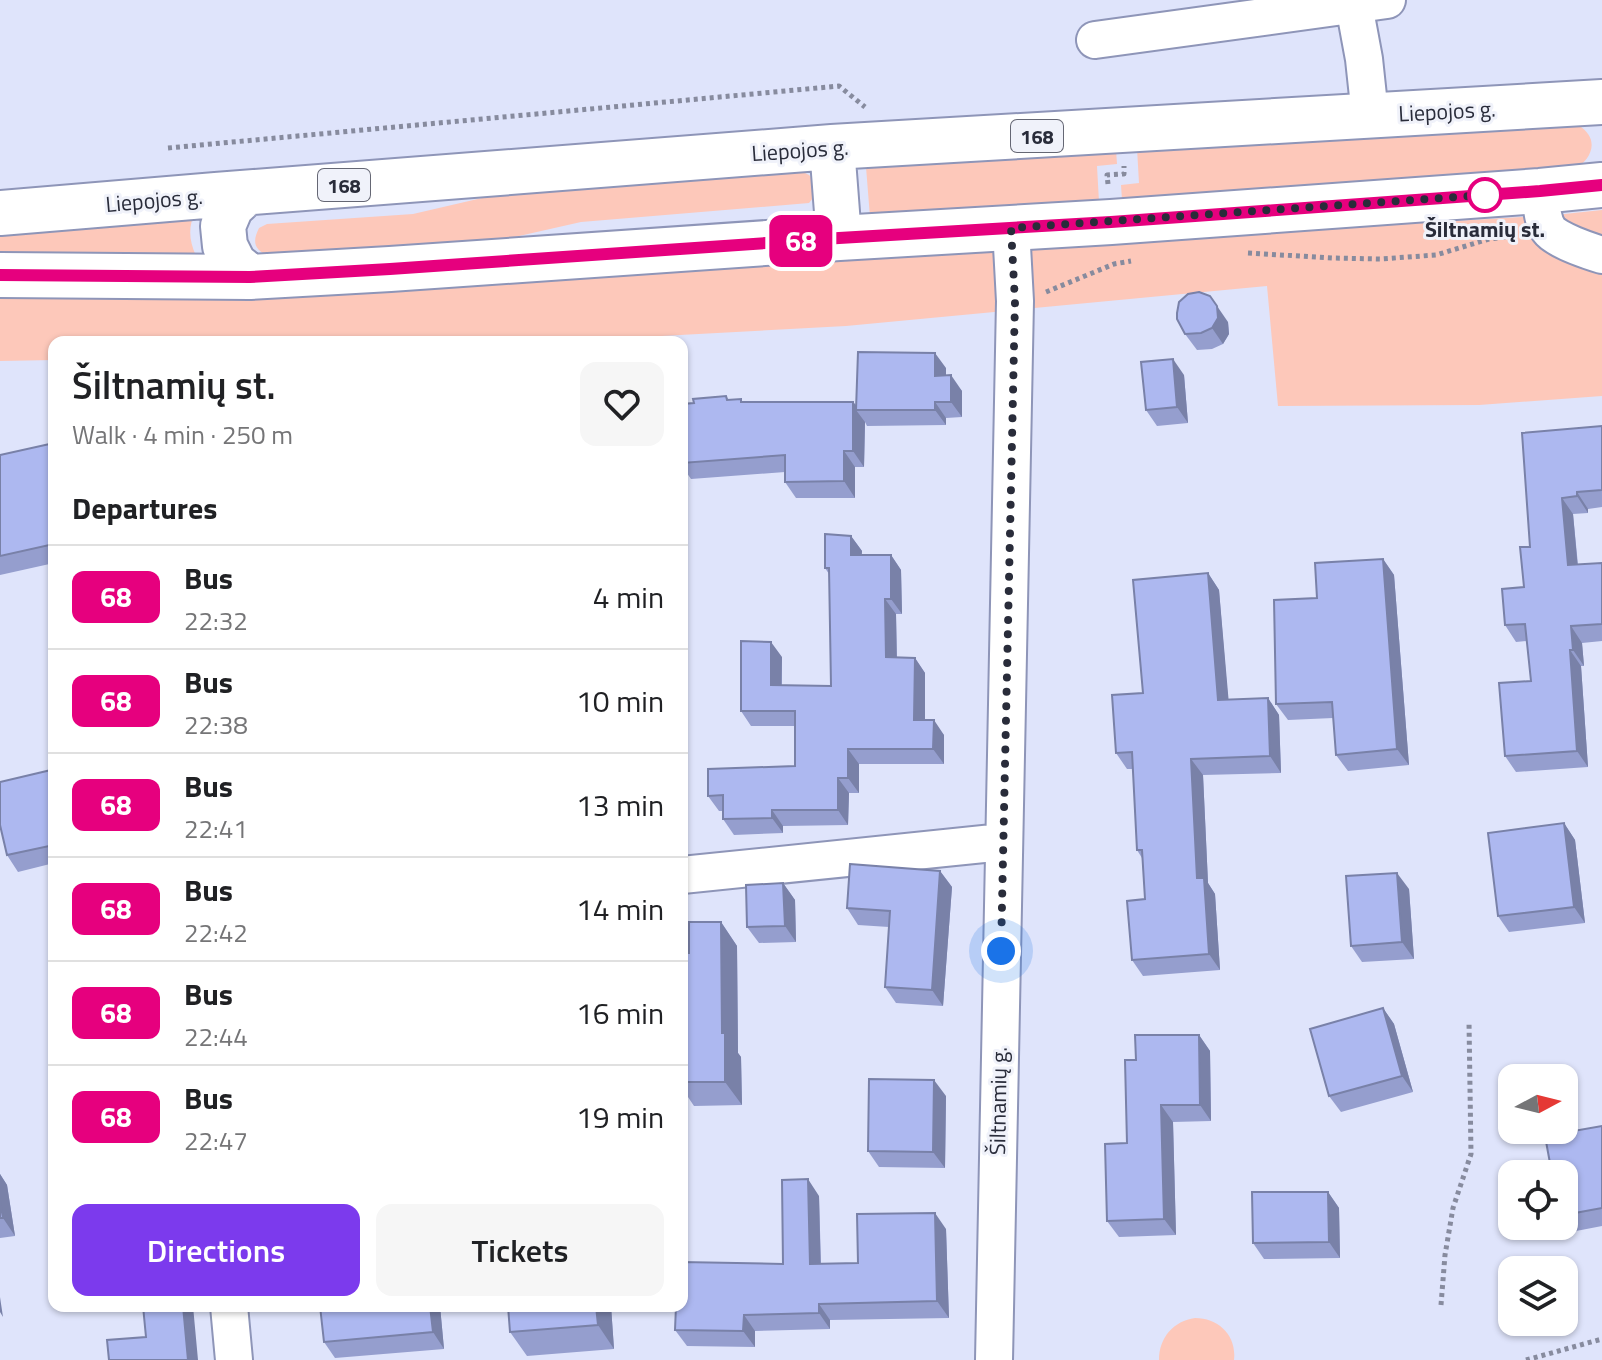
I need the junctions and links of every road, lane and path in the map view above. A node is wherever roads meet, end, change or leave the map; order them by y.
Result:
1 (1370, 3) edge
2 (1095, 40) dead end
3 (1599, 104) edge
4 (869, 111) dead end
5 (1370, 115) junction
6 (832, 147) junction
7 (168, 148) dead end
8 (1601, 184) edge
9 (246, 193) junction
10 (1545, 211) junction
11 (0, 213) edge
12 (1011, 228) junction
13 (839, 238) junction
14 (1234, 253) dead end
15 (1602, 255) edge
16 (1135, 260) dead end
17 (0, 275) edge
18 (250, 277) junction
19 (1015, 301) junction
20 (1003, 842) junction
21 (688, 874) edge
22 (1469, 1022) dead end
23 (1441, 1305) dead end
24 (230, 1312) edge
25 (1602, 1339) edge
26 (234, 1360) edge
27 (994, 1360) edge
28 (1526, 1360) edge

1 - 2 street
1 - 5 street
3 - 5 main road, Liepojos g. / 168
4 - 7 path
5 - 6 main road, Liepojos g. / 168
6 - 9 main road, Liepojos g. / 168
6 - 13 main road
8 - 10 main road
9 - 11 main road, Liepojos g. / 168
9 - 18 main road
10 - 12 main road
10 - 14 path
10 - 15 street
12 - 13 main road
12 - 19 street, Šiltnamių g.
13 - 18 main road
16 - 19 path
17 - 18 main road
19 - 20 street, Šiltnamių g.
20 - 21 street
20 - 27 street, Šiltnamių g.
22 - 23 path
24 - 26 street
25 - 28 path

